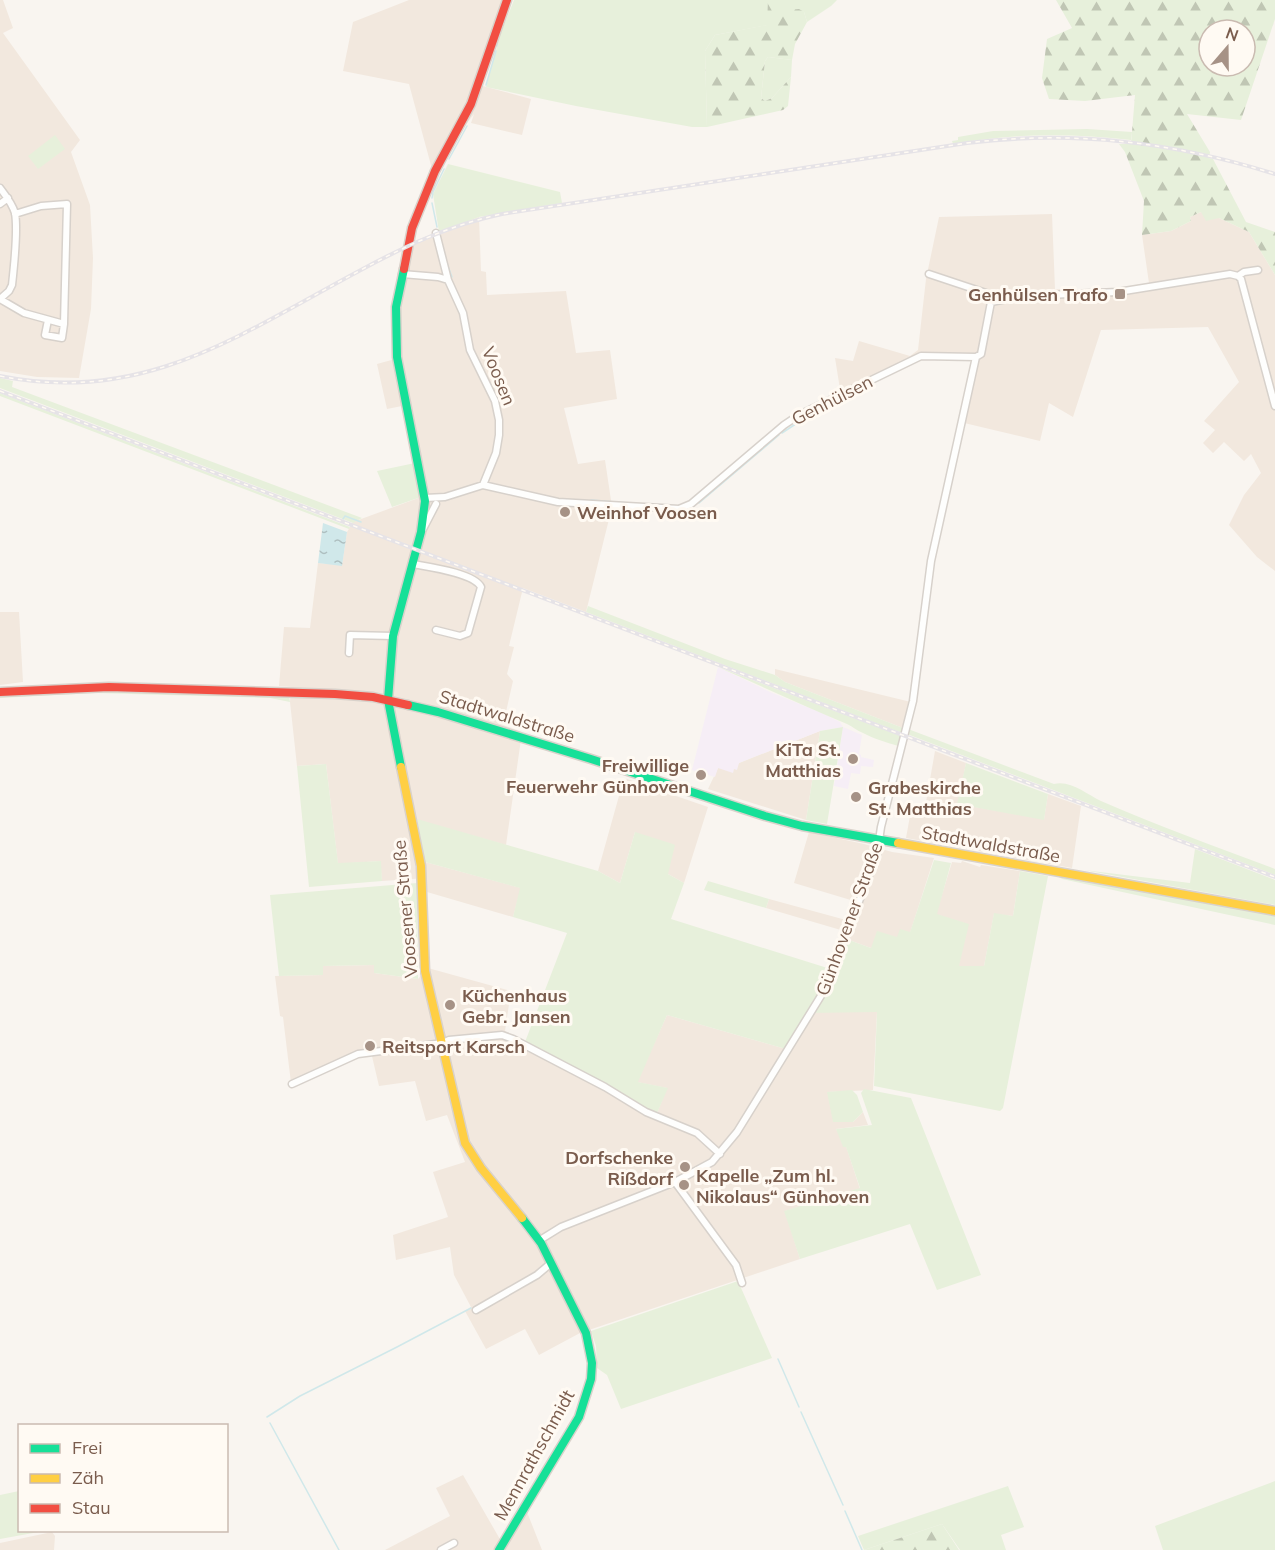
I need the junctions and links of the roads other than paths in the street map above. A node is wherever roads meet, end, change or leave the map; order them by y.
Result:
1 (507, 0) edge
2 (0, 188) edge
3 (8, 198) junction
4 (0, 204) edge
5 (15, 214) junction
6 (436, 233) dead end
7 (1258, 270) dead end
8 (402, 274) junction
9 (929, 274) dead end
10 (1238, 276) junction
11 (448, 280) junction
12 (0, 287) edge
13 (2, 298) edge
14 (991, 302) junction
15 (48, 320) junction
16 (64, 324) junction
17 (976, 357) junction
18 (1275, 406) edge
19 (483, 485) junction
20 (445, 497) junction
21 (425, 503) junction
22 (436, 504) junction
23 (421, 532) junction
24 (413, 564) junction
25 (436, 630) dead end
26 (393, 636) junction
27 (349, 653) dead end
28 (0, 692) edge
29 (388, 700) junction
30 (879, 841) junction
31 (1275, 911) edge
32 (443, 1043) junction
33 (292, 1084) dead end
34 (720, 1154) junction
35 (675, 1182) junction
36 (540, 1240) junction
37 (550, 1264) junction
38 (742, 1283) dead end
39 (476, 1310) dead end
40 (593, 1374) joint
41 (454, 1543) dead end
42 (441, 1550) edge
43 (499, 1550) edge

1 - 8 street
2 - 3 street
3 - 4 street
3 - 5 street
5 - 13 street
5 - 16 street
6 - 11 street, Voosen
7 - 10 street
8 - 11 street
8 - 21 street
9 - 14 street
10 - 14 street
10 - 18 street
11 - 19 street, Voosen
12 - 13 street
13 - 15 street
14 - 17 street
15 - 16 street
15 - 16 street
17 - 19 street, Genhülsen
17 - 30 street, Günhovener Straße
19 - 20 street
20 - 21 street
20 - 22 street
21 - 22 street
21 - 23 street
22 - 23 street
23 - 24 street
24 - 25 street
24 - 26 street
26 - 27 street
26 - 29 street
28 - 29 street, Stadtwaldstraße
29 - 30 street, Stadtwaldstraße
29 - 32 street, Voosener Straße
30 - 31 street, Stadtwaldstraße
30 - 34 street, Günhovener Straße
32 - 33 street
32 - 34 street
32 - 36 street, Voosener Straße
34 - 35 street, Günhovener Straße
35 - 36 street, Günhovener Straße
35 - 38 street
36 - 37 street, Voosener Straße
37 - 39 street
37 - 40 street, Voosener Straße
40 - 43 street, Mennrathschmidt
41 - 42 street

